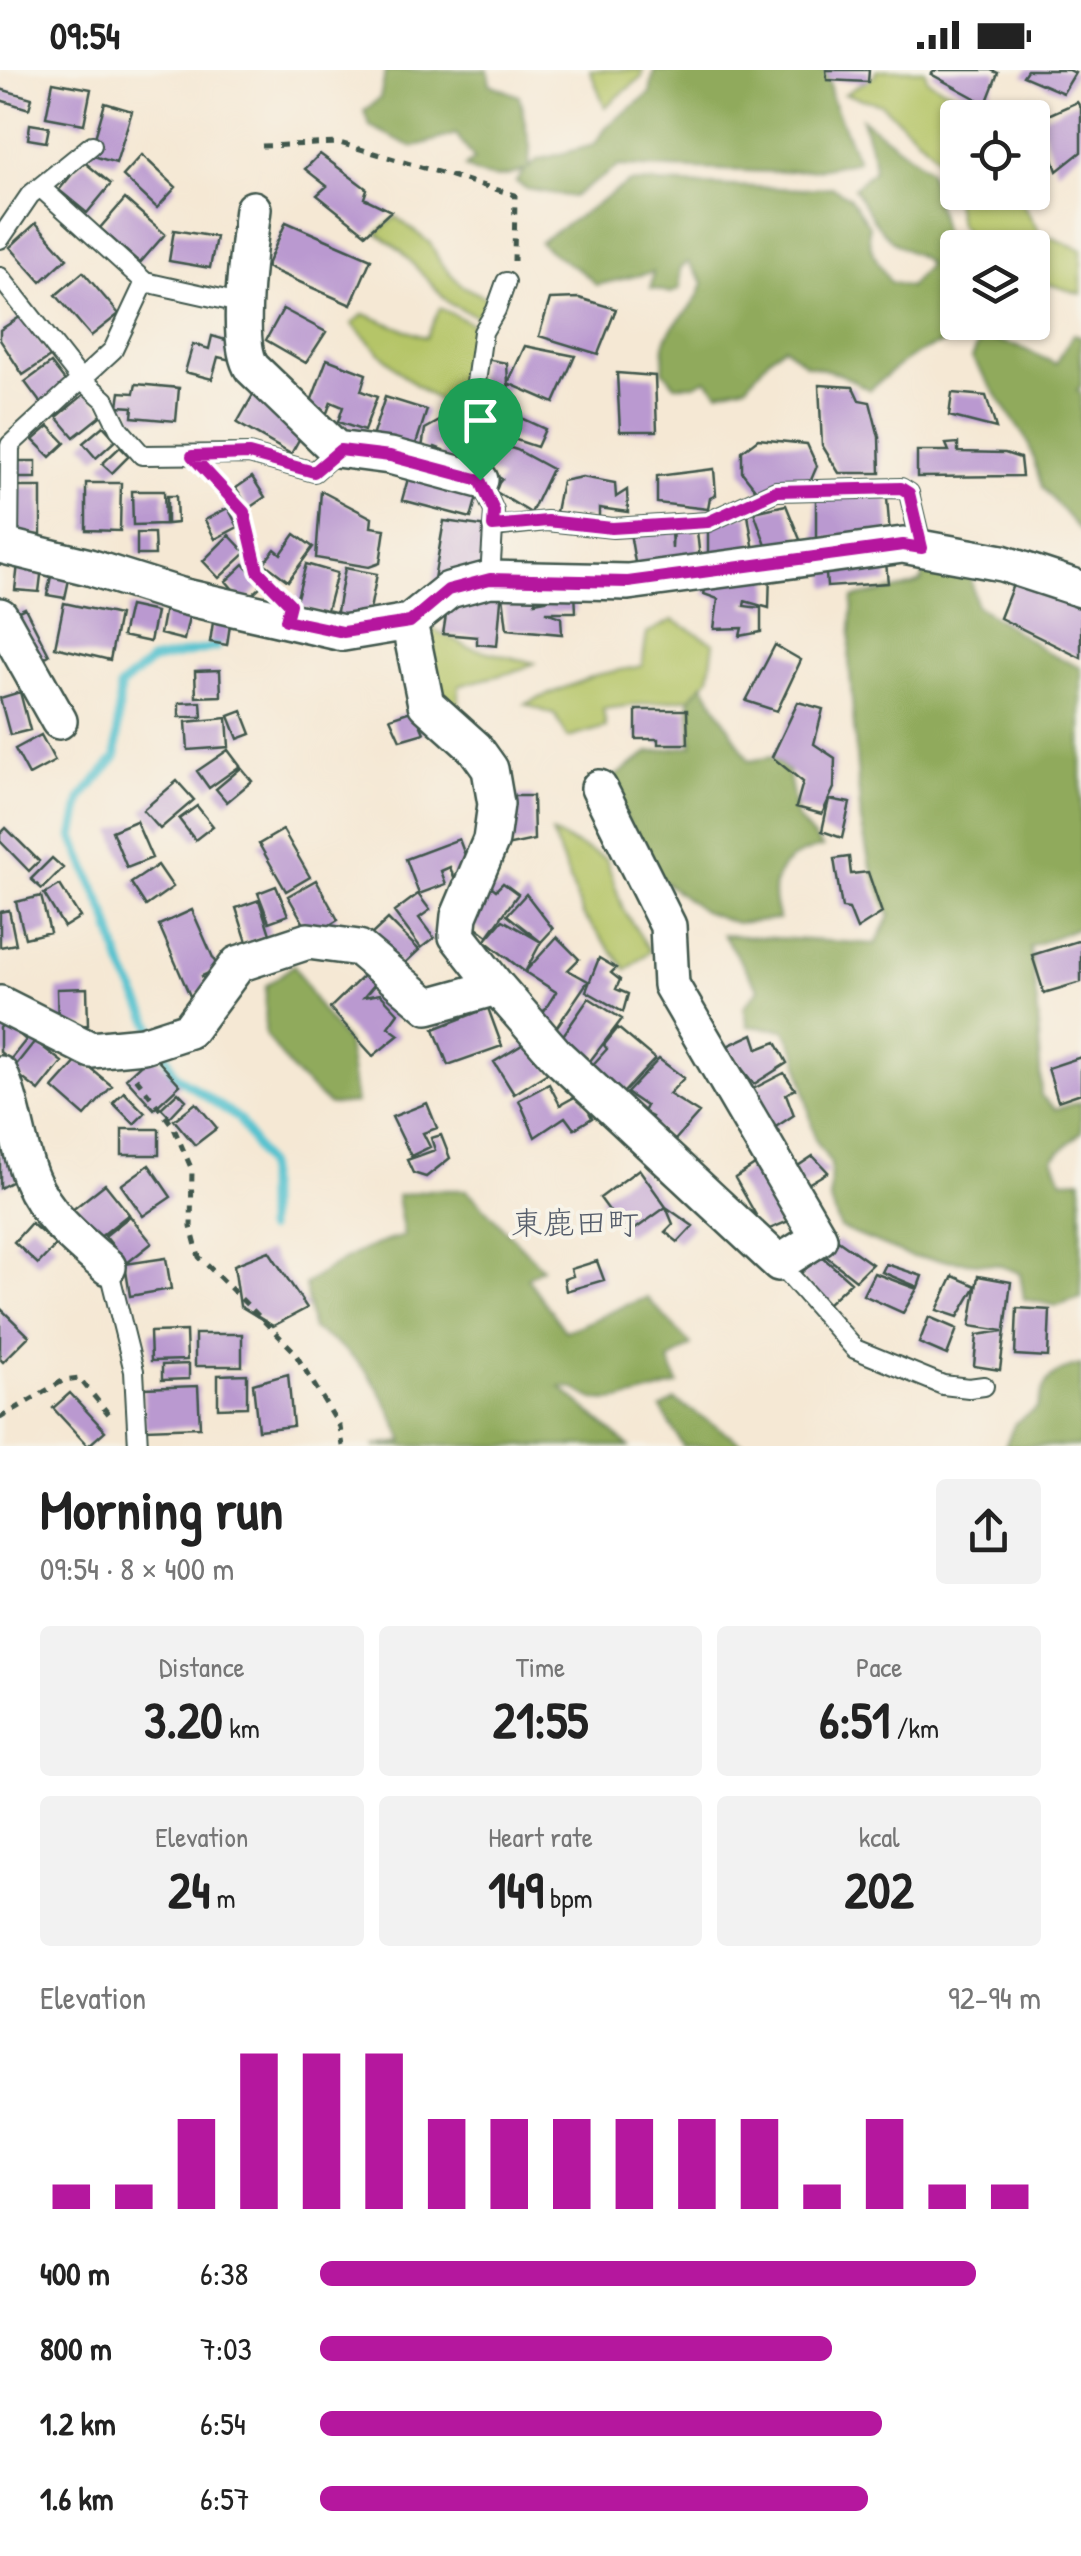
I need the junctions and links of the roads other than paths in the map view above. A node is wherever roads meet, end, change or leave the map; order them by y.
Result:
1 (92, 145) dead end
2 (40, 187) junction
3 (253, 210) dead end
4 (0, 239) edge
5 (0, 277) edge
6 (144, 282) junction
7 (506, 282) road end
8 (244, 304) junction
9 (82, 378) junction
10 (340, 450) junction
11 (480, 480) junction
12 (493, 526) junction
13 (5, 546) edge
14 (922, 548) junction
15 (490, 579) junction
16 (1081, 588) edge
17 (0, 616) edge
18 (410, 622) junction
19 (59, 721) dead end
20 (598, 788) dead end
21 (497, 987) junction
22 (0, 1004) edge
23 (0, 1074) edge
24 (779, 1263) junction
25 (108, 1266) joint
26 (984, 1386) dead end
27 (138, 1446) edge

1 - 2 lane
2 - 4 lane
2 - 6 lane
3 - 8 street
5 - 9 lane
6 - 8 lane
6 - 9 lane
7 - 11 lane
8 - 10 street
9 - 10 lane
9 - 13 lane
10 - 11 street
11 - 12 lane
12 - 14 lane
12 - 15 lane
13 - 18 street
14 - 15 street
14 - 16 street
15 - 18 street
17 - 19 street
18 - 21 street
20 - 24 street
21 - 22 street
21 - 24 street
23 - 25 street
24 - 26 lane
25 - 27 lane

